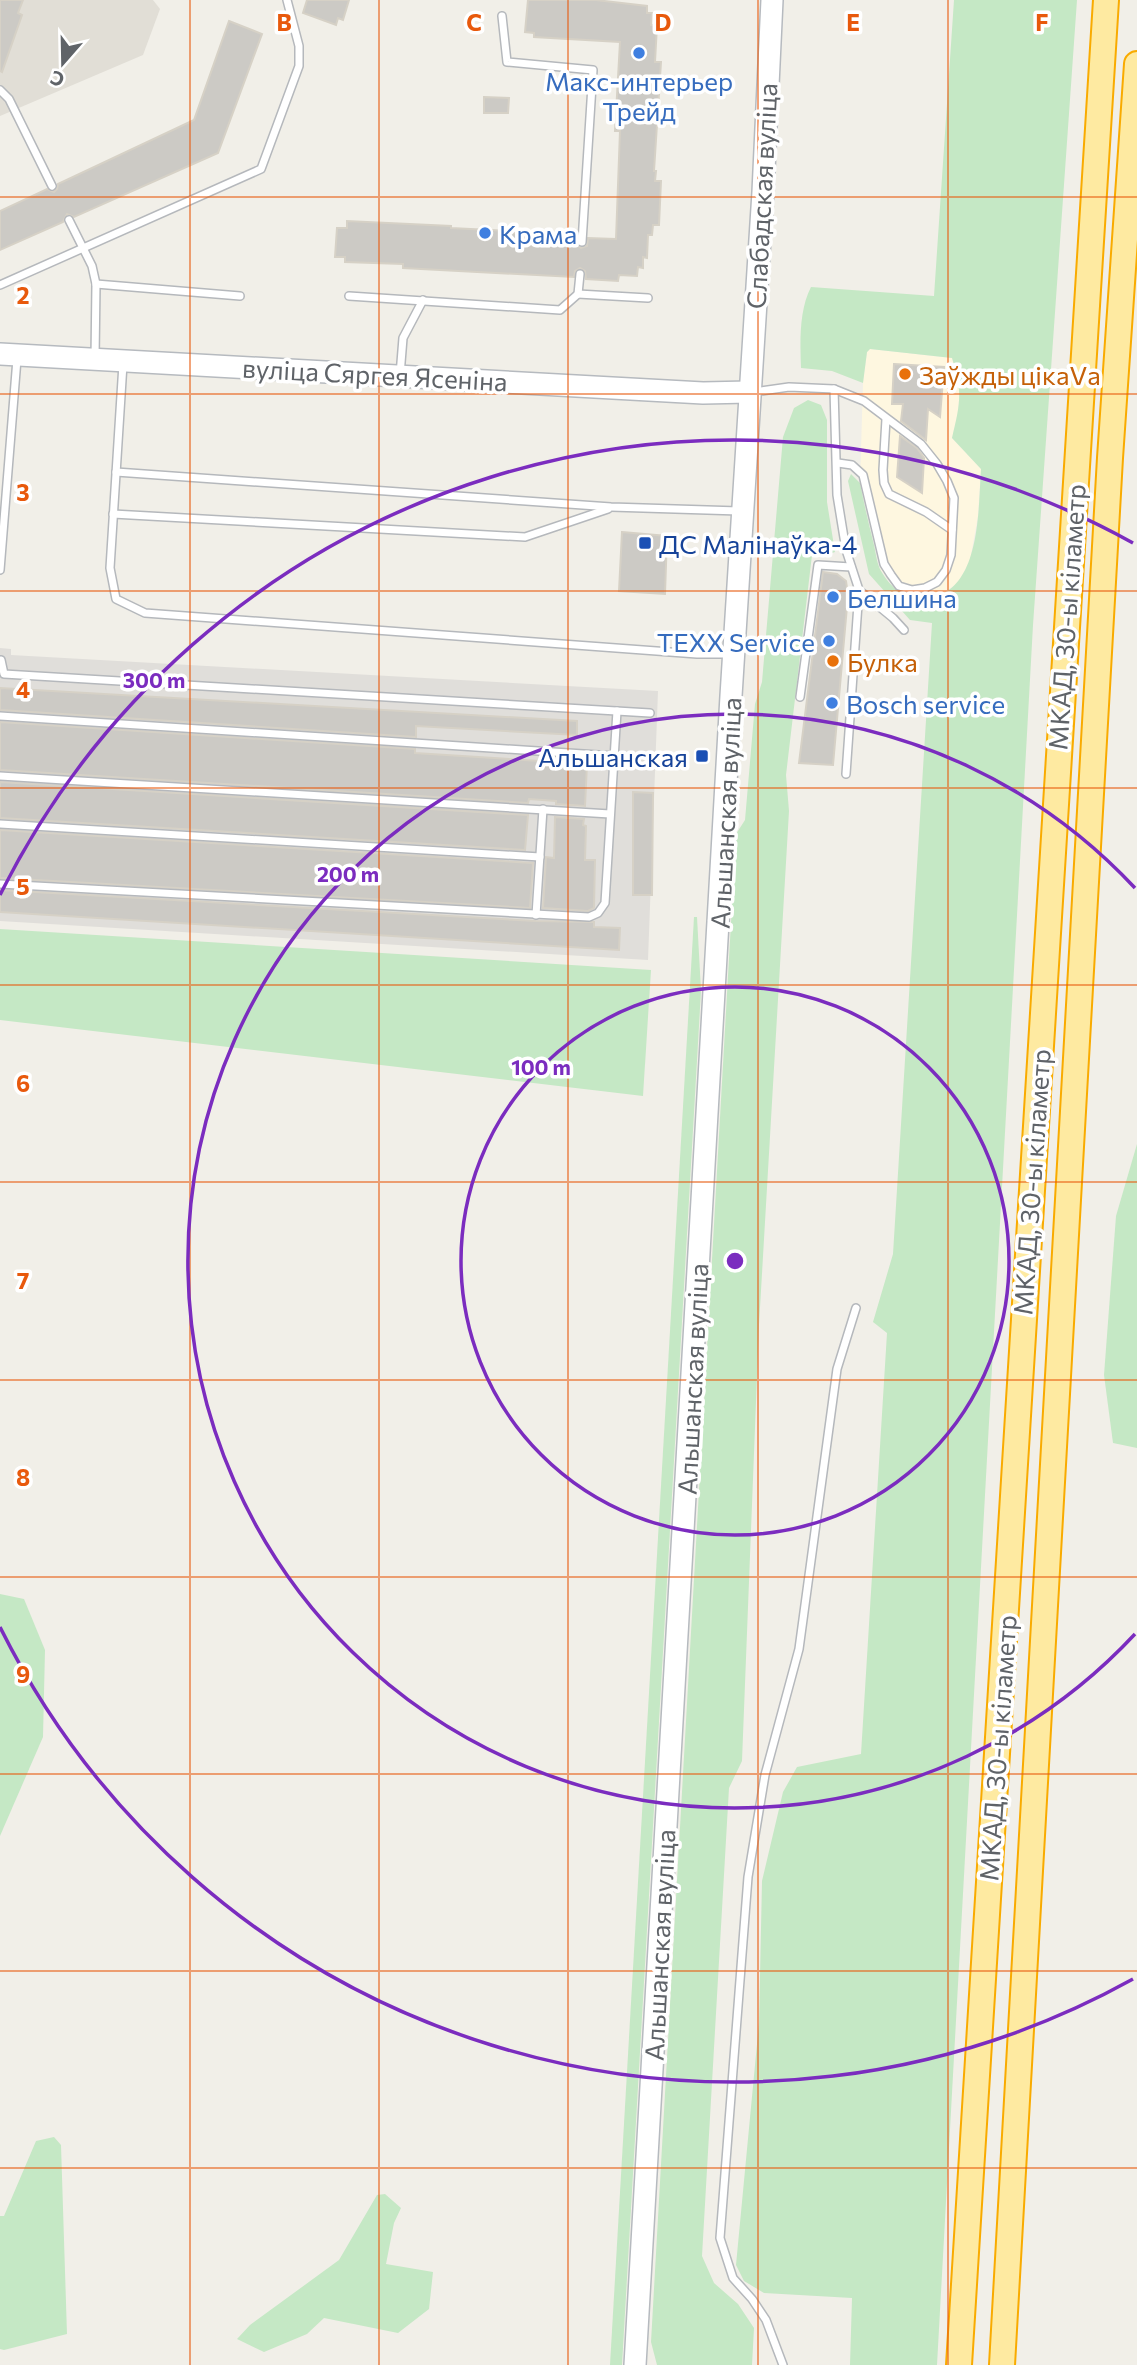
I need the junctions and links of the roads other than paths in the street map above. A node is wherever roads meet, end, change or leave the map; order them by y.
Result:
1 (287, 0) edge
2 (772, 0) edge
3 (1106, 0) edge
4 (502, 16) dead end
5 (1137, 64) edge
6 (0, 90) edge
7 (52, 186) dead end
8 (69, 219) dead end
9 (582, 242) dead end
10 (82, 248) junction
11 (580, 274) dead end
12 (96, 284) junction
13 (0, 285) edge
14 (578, 294) junction
15 (240, 296) dead end
16 (349, 296) dead end
17 (648, 298) dead end
18 (423, 300) junction
19 (9, 354) edge
20 (94, 358) junction
21 (123, 360) junction
22 (400, 376) junction
23 (834, 389) junction
24 (749, 392) junction
25 (886, 419) junction
26 (838, 463) junction
27 (4, 470) edge
28 (116, 472) junction
29 (611, 507) junction
30 (743, 511) junction
31 (113, 514) junction
32 (952, 530) junction
33 (850, 567) junction
34 (0, 570) edge
35 (859, 590) junction
36 (904, 630) dead end
37 (734, 654) junction
38 (1, 660) edge
39 (800, 697) dead end
40 (617, 711) junction
41 (650, 713) dead end
42 (0, 716) edge
43 (614, 756) junction
44 (846, 774) dead end
45 (0, 776) edge
46 (543, 810) junction
47 (610, 814) junction
48 (0, 824) edge
49 (540, 857) junction
50 (0, 884) edge
51 (536, 915) junction
52 (856, 1308) dead end
53 (635, 2365) edge
54 (783, 2365) edge
55 (959, 2365) edge
56 (1002, 2365) edge

1 - 10 lane
2 - 24 main road, Слабадская вуліца
3 - 55 highway, МКАД, 30-ы кіламетр
4 - 9 lane
5 - 56 highway, МКАД, 30-ы кіламетр
6 - 7 lane
8 - 10 lane
10 - 12 lane
10 - 13 lane
11 - 14 lane
12 - 15 lane
12 - 20 lane
14 - 17 lane
14 - 18 lane
16 - 18 lane
18 - 22 lane
19 - 20 main road, вуліца Сяргея Ясеніна
19 - 27 lane
20 - 21 main road, вуліца Сяргея Ясеніна
21 - 22 main road, вуліца Сяргея Ясеніна
21 - 28 lane
22 - 24 main road, вуліца Сяргея Ясеніна
23 - 24 lane
23 - 25 lane
23 - 26 lane
24 - 30 main road, Альшанская вуліца
25 - 32 lane
25 - 32 lane
26 - 32 lane
26 - 33 lane
27 - 34 lane
28 - 29 lane
28 - 31 lane
29 - 30 lane
29 - 31 lane
30 - 37 main road, Альшанская вуліца
31 - 37 lane
33 - 35 lane
33 - 39 lane
35 - 36 lane
35 - 44 lane
37 - 53 main road, Альшанская вуліца
38 - 40 lane
40 - 41 lane
40 - 43 lane
42 - 43 lane
43 - 47 lane
45 - 46 lane
46 - 47 lane
46 - 49 lane
47 - 51 lane
48 - 49 lane
49 - 51 lane
50 - 51 lane
52 - 54 lane

